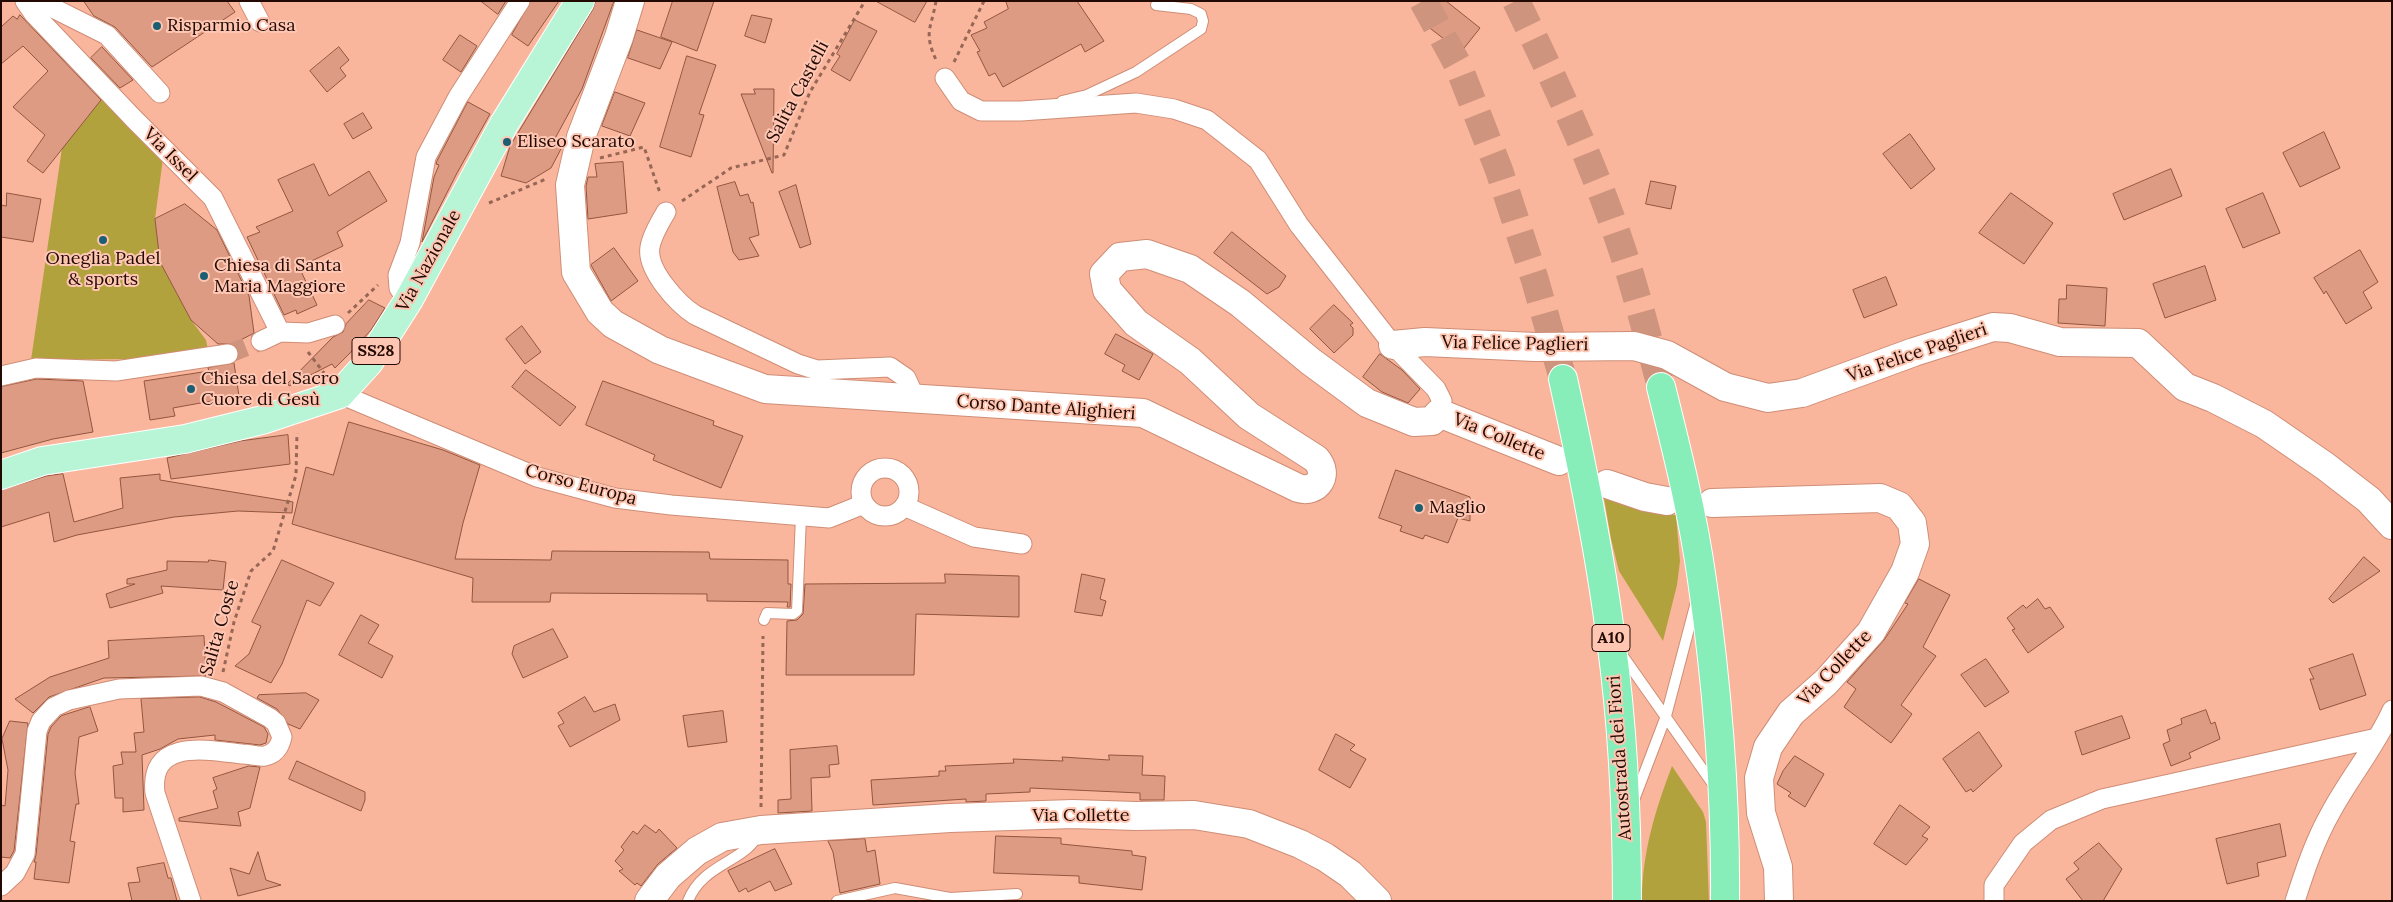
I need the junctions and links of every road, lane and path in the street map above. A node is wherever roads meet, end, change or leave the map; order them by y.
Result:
1 (25, 1) edge
2 (45, 1) edge
3 (248, 1) edge
4 (520, 1) edge
5 (580, 1) edge
6 (630, 1) edge
7 (865, 1) edge
8 (936, 1) edge
9 (984, 1) edge
10 (1156, 5) dead end
11 (260, 22) dead end
12 (945, 78) junction
13 (160, 93) dead end
14 (1021, 111) junction
15 (575, 165) junction
16 (487, 204) dead end
17 (666, 212) junction
18 (408, 301) junction
19 (335, 325) dead end
20 (287, 332) junction
21 (261, 340) tunnel mouth
22 (1393, 345) junction
23 (228, 354) tunnel mouth
24 (1, 376) edge
25 (1563, 379) tunnel mouth
26 (1661, 387) tunnel mouth
27 (340, 394) junction
28 (916, 400) junction
29 (297, 408) junction
30 (1439, 413) junction
31 (1559, 461) dead end
32 (1, 475) edge
33 (1607, 484) dead end
34 (1667, 501) dead end
35 (1712, 503) dead end
36 (864, 504) junction
37 (904, 506) junction
38 (801, 516) junction
39 (2392, 525) edge
40 (1022, 544) dead end
41 (1702, 579) junction
42 (764, 620) joint
43 (1612, 640) junction
44 (216, 689) junction
45 (2392, 710) edge
46 (1666, 716) junction
47 (2377, 738) junction
48 (1723, 798) junction
49 (1626, 820) junction
50 (761, 830) junction
51 (1, 886) edge
52 (1017, 894) dead end
53 (191, 901) edge
54 (649, 901) edge
55 (688, 901) edge
56 (837, 901) edge
57 (1377, 901) edge
58 (1626, 901) edge
59 (1725, 901) edge
60 (1779, 901) edge
61 (1994, 901) edge
62 (2295, 901) edge

1 - 20 street, Via Issel
2 - 13 street
3 - 11 street
4 - 18 street
5 - 18 main road, Via Nazionale / SS28
6 - 15 street, Corso Dante Alighieri
7 - 17 path, Salita Castelli
8 - 12 path
9 - 12 path
10 - 14 lane
12 - 14 street
14 - 22 street
15 - 16 path
15 - 17 path
15 - 28 street, Corso Dante Alighieri
17 - 28 street
18 - 27 main road, Via Nazionale / SS28
19 - 20 street
20 - 21 street
20 - 27 path
22 - 30 street
22 - 39 street, Via Felice Paglieri
23 - 24 street
25 - 43 highway, Autostrada dei Fiori / A10
26 - 41 highway
27 - 29 main road, Via Nazionale / SS28
27 - 38 street, Corso Europa
28 - 30 street, Corso Dante Alighieri
29 - 32 main road, Via Nazionale / SS28
29 - 44 path, Salita Coste
30 - 31 street, Via Collette
33 - 34 street
35 - 60 street, Via Collette
36 - 37 street
36 - 37 street
36 - 38 street, Corso Europa
37 - 40 street
38 - 42 lane
41 - 46 lane
41 - 48 highway
42 - 50 path
43 - 46 lane
43 - 49 highway, Autostrada dei Fiori / A10
44 - 51 street
44 - 53 street
45 - 47 street
46 - 48 lane
46 - 49 lane
47 - 61 street
47 - 62 street
48 - 59 highway
49 - 58 highway, Autostrada dei Fiori / A10
50 - 54 street, Via Collette
50 - 55 lane
50 - 57 street, Via Collette
52 - 56 lane

